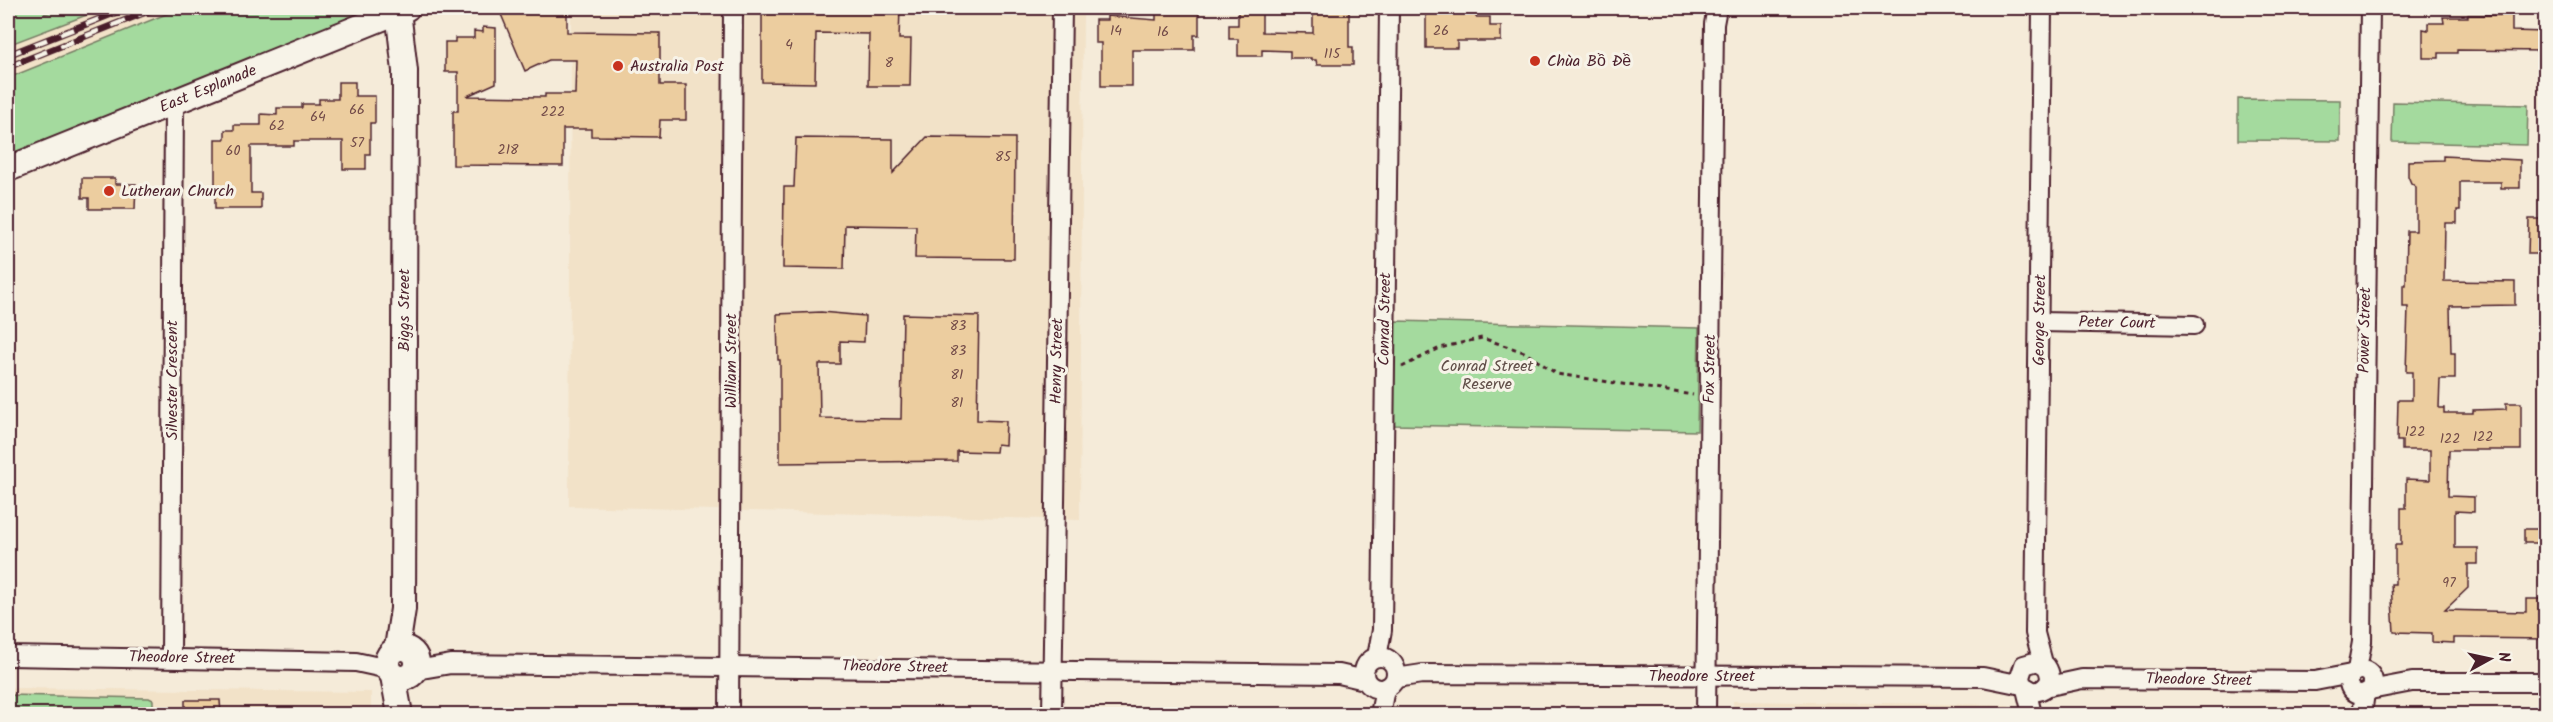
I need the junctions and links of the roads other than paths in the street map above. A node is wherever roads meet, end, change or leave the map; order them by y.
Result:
1 (733, 8) edge
2 (1062, 8) edge
3 (1389, 8) edge
4 (2042, 8) edge
5 (403, 9) edge
6 (2369, 11) edge
7 (1714, 13) edge
8 (174, 103) junction
9 (8, 169) edge
10 (2040, 322) junction
11 (2194, 325) dead end
12 (8, 656) edge
13 (171, 657) junction
14 (402, 663) junction
15 (730, 665) junction
16 (1052, 669) junction
17 (1381, 673) junction
18 (1706, 676) junction
19 (2034, 677) junction
20 (2361, 682) junction
21 (2546, 682) edge
22 (401, 714) edge
23 (729, 714) edge
24 (1052, 714) edge
25 (1380, 714) edge
26 (1706, 714) edge
27 (2034, 714) edge
28 (2361, 714) edge

1 - 15 street, William Street
2 - 16 street, Henry Street
3 - 17 street, Conrad Street
4 - 10 street, George Street
5 - 8 street, East Esplanade
5 - 14 street, Biggs Street
6 - 20 street, Power Street
7 - 18 street, Fox Street
8 - 9 street, East Esplanade
8 - 13 street, Silvester Crescent
10 - 11 street, Peter Court
10 - 19 street, George Street
12 - 13 street, Theodore Street
13 - 14 street, Theodore Street
14 - 15 street, Theodore Street
14 - 22 street, Biggs Street
15 - 16 street, Theodore Street
15 - 23 street, William Street
16 - 17 street, Theodore Street
16 - 24 street, Henry Street
17 - 18 street, Theodore Street
17 - 25 street, Conrad Street
18 - 19 street, Theodore Street
18 - 26 street, Fox Street
19 - 20 street, Theodore Street
19 - 27 street, George Street
20 - 21 street, Theodore Street
20 - 28 street, Power Street

